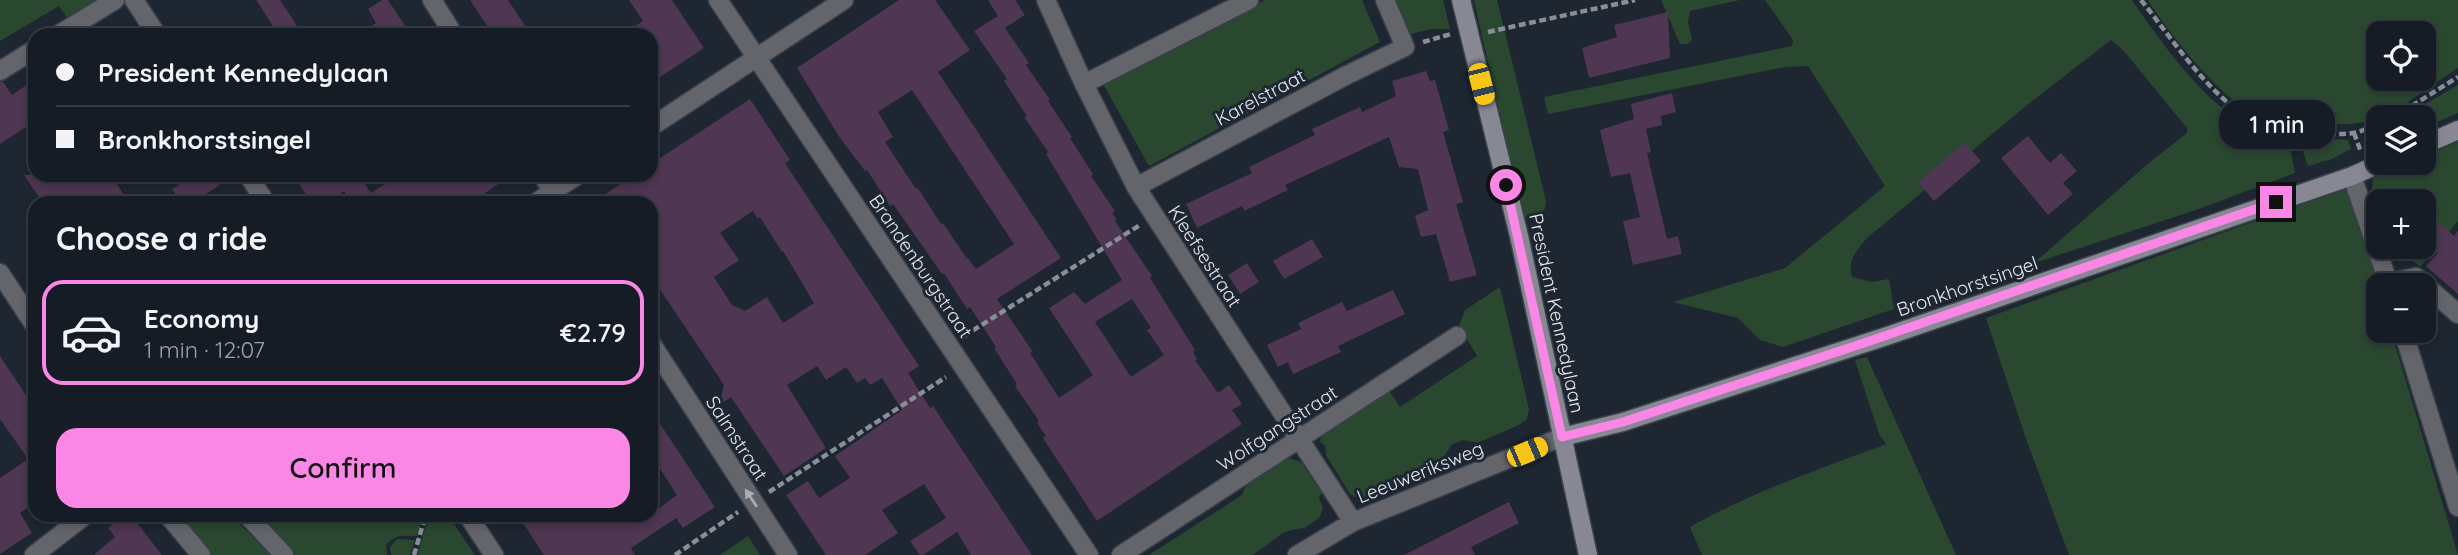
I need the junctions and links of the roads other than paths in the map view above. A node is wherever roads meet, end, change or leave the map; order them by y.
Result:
1 (115, 0) edge
2 (134, 0) edge
3 (432, 0) edge
4 (718, 0) edge
5 (844, 0) edge
6 (1046, 0) edge
7 (1249, 0) edge
8 (1385, 0) edge
9 (1461, 0) edge
10 (69, 28) edge
11 (152, 28) edge
12 (450, 28) edge
13 (28, 53) edge
14 (756, 58) junction
15 (0, 71) edge
16 (1084, 84) junction
17 (658, 122) edge
18 (2458, 130) edge
19 (2436, 140) edge
20 (2366, 170) edge
21 (2353, 176) junction
22 (571, 182) edge
23 (1136, 187) junction
24 (557, 196) edge
25 (0, 273) edge
26 (2384, 273) edge
27 (2436, 295) edge
28 (2458, 314) edge
29 (28, 315) edge
30 (1457, 336) dead end
31 (2407, 343) edge
32 (658, 354) edge
33 (1562, 437) junction
34 (1298, 439) junction
35 (2458, 507) edge
36 (77, 522) edge
37 (174, 522) edge
38 (253, 522) edge
39 (472, 522) edge
40 (1353, 522) junction
41 (34, 555) edge
42 (201, 555) edge
43 (284, 555) edge
44 (494, 555) edge
45 (788, 555) edge
46 (1089, 555) edge
47 (1121, 555) edge
48 (1297, 555) edge
49 (1588, 555) edge

1 - 10 street
2 - 11 street
3 - 12 street
4 - 14 street, Brandenburgstraat
5 - 14 street
6 - 16 street, Kleefsestraat
7 - 16 street
8 - 23 street, Karelstraat
9 - 33 street, President Kennedylaan
13 - 15 street
14 - 17 street
14 - 46 street, Brandenburgstraat
16 - 23 street, Kleefsestraat
18 - 19 street
20 - 21 street, Bronkhorstsingel
21 - 26 street
21 - 33 street, Bronkhorstsingel
22 - 24 street
23 - 34 street, Kleefsestraat
25 - 29 street
27 - 28 street
30 - 34 street, Wolfgangstraat
31 - 35 street
45 -> 32 street, Salmstraat
33 - 40 street, Leeuweriksweg
33 - 49 street, President Kennedylaan
34 - 40 street, Kleefsestraat
34 - 47 street, Wolfgangstraat
36 - 41 street
37 - 42 street
38 - 43 street
39 - 44 street
40 - 48 street, Leeuweriksweg

